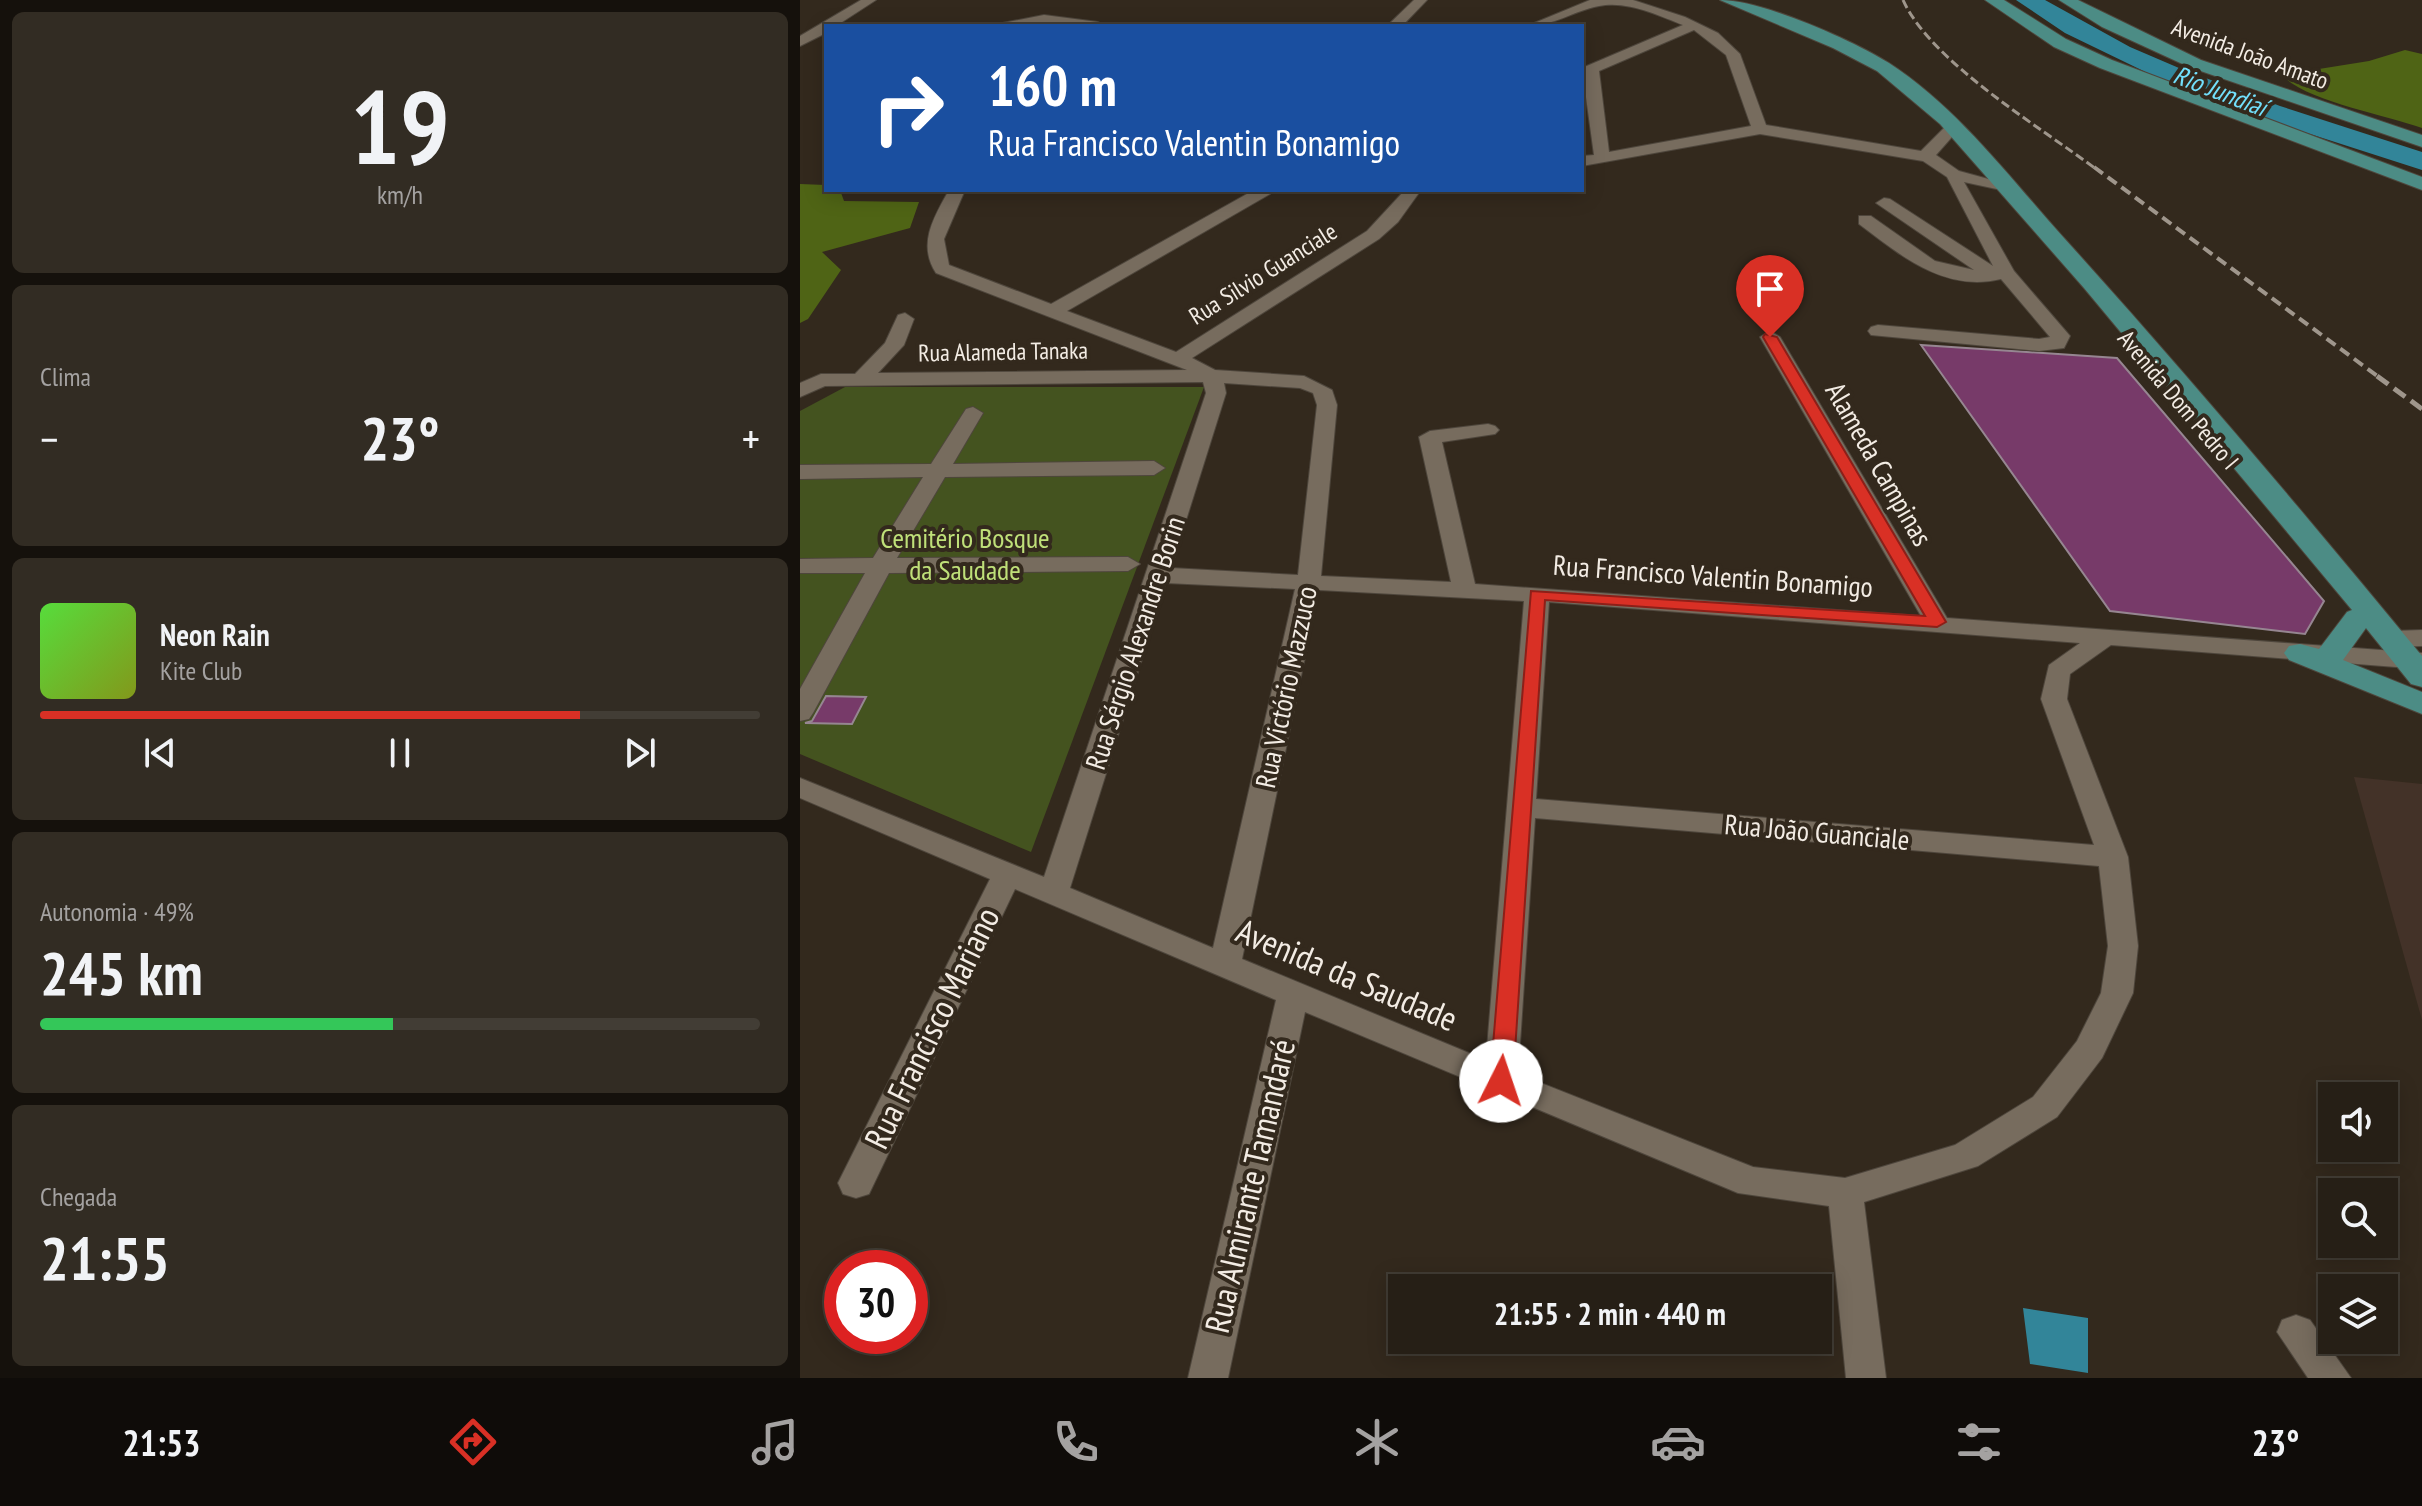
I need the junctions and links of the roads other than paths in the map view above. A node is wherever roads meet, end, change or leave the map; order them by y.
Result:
1 (870, 0) edge
2 (1421, 0) edge
3 (1617, 0) edge
4 (1728, 0) edge
5 (1993, 0) edge
6 (2067, 0) edge
7 (829, 24) edge
8 (1008, 24) edge
9 (1083, 24) edge
10 (1396, 24) edge
11 (1539, 24) edge
12 (1693, 26) junction
13 (824, 27) edge
14 (800, 42) edge
15 (1587, 71) edge
16 (1760, 129) junction
17 (2422, 141) edge
18 (1940, 142) junction
19 (1602, 158) junction
20 (1584, 161) edge
21 (1954, 175) junction
22 (2422, 184) edge
23 (1997, 185) junction
24 (956, 192) edge
25 (1262, 192) edge
26 (1412, 192) edge
27 (1884, 203) dead end
28 (1865, 220) dead end
29 (2001, 274) junction
30 (1051, 312) junction
31 (905, 319) dead end
32 (1878, 331) dead end
33 (1770, 337) dead end
34 (1178, 359) junction
35 (861, 379) junction
36 (1213, 384) junction
37 (800, 391) edge
38 (1327, 405) joint
39 (973, 413) dead end
40 (1488, 430) dead end
41 (1154, 468) dead end
42 (939, 471) junction
43 (800, 472) edge
44 (1128, 564) dead end
45 (800, 566) edge
46 (880, 567) junction
47 (1158, 575) junction
48 (1309, 581) junction
49 (1463, 590) junction
50 (1537, 594) junction
51 (2358, 618) junction
52 (1937, 622) junction
53 (2108, 636) junction
54 (2316, 654) junction
55 (2409, 655) edge
56 (2422, 704) edge
57 (800, 713) edge
58 (800, 787) edge
59 (1522, 807) junction
60 (2113, 857) junction
61 (1008, 873) junction
62 (1054, 892) junction
63 (1225, 965) junction
64 (1293, 993) junction
65 (1501, 1081) junction
66 (856, 1183) dead end
67 (1845, 1193) junction
68 (2296, 1332) dead end
69 (1208, 1378) edge
70 (1866, 1378) edge
71 (2331, 1378) edge

1 - 7 street
2 - 10 street
3 - 11 street
3 - 12 street
4 - 18 main road, Avenida Dom Pedro I
5 - 22 main road
6 - 17 main road, Avenida João Amato
8 - 9 street
12 - 15 street
12 - 16 street
13 - 14 street
15 - 19 street
16 - 18 street
16 - 19 street
18 - 21 street
18 - 23 main road, Avenida Dom Pedro I
19 - 20 street
21 - 23 street
21 - 29 street
23 - 51 main road, Avenida Dom Pedro I
23 - 55 main road, Avenida Dom Pedro I
24 - 30 street
25 - 30 street
26 - 34 street, Rua Silvio Guanciale
27 - 29 street
28 - 29 street
29 - 32 street
30 - 34 street
31 - 35 street
33 - 52 street, Alameda Campinas
34 - 36 street, Rua Silvio Guanciale
35 - 36 street, Rua Alameda Tanaka
35 - 37 street, Rua Alameda Tanaka
36 - 38 street, Rua Alameda Tanaka
36 - 47 street, Rua Sérgio Alexandre Borin
38 - 48 street, Rua Victório Mazzuco
39 - 42 street
40 - 49 street
41 - 42 street
42 - 43 street
42 - 46 street
44 - 46 street
45 - 46 street
46 - 57 street
47 - 48 street, Rua Francisco Valentin Bonamigo
47 - 62 street, Rua Sérgio Alexandre Borin
48 - 49 street, Rua Francisco Valentin Bonamigo
48 - 63 street, Rua Victório Mazzuco
49 - 50 street, Rua Francisco Valentin Bonamigo
50 - 52 street, Rua Francisco Valentin Bonamigo
50 - 59 street
51 - 54 main road
51 - 55 main road, Avenida Dom Pedro I
52 - 53 street, Rua Francisco Valentin Bonamigo
53 - 54 street, Rua Francisco Valentin Bonamigo
53 - 60 street, Avenida da Saudade
54 - 55 street, Rua Francisco Valentin Bonamigo
54 - 56 main road
55 - 56 main road, Avenida Dom Pedro I
58 - 61 street, Avenida da Saudade
59 - 60 street, Rua João Guanciale
59 - 65 street
60 - 67 street, Avenida da Saudade
61 - 62 street, Avenida da Saudade
61 - 66 street, Rua Francisco Mariano
62 - 63 street, Avenida da Saudade
63 - 64 street, Avenida da Saudade
64 - 65 street, Avenida da Saudade
64 - 69 street, Rua Almirante Tamandaré
65 - 67 street, Avenida da Saudade
67 - 70 street
68 - 71 street

